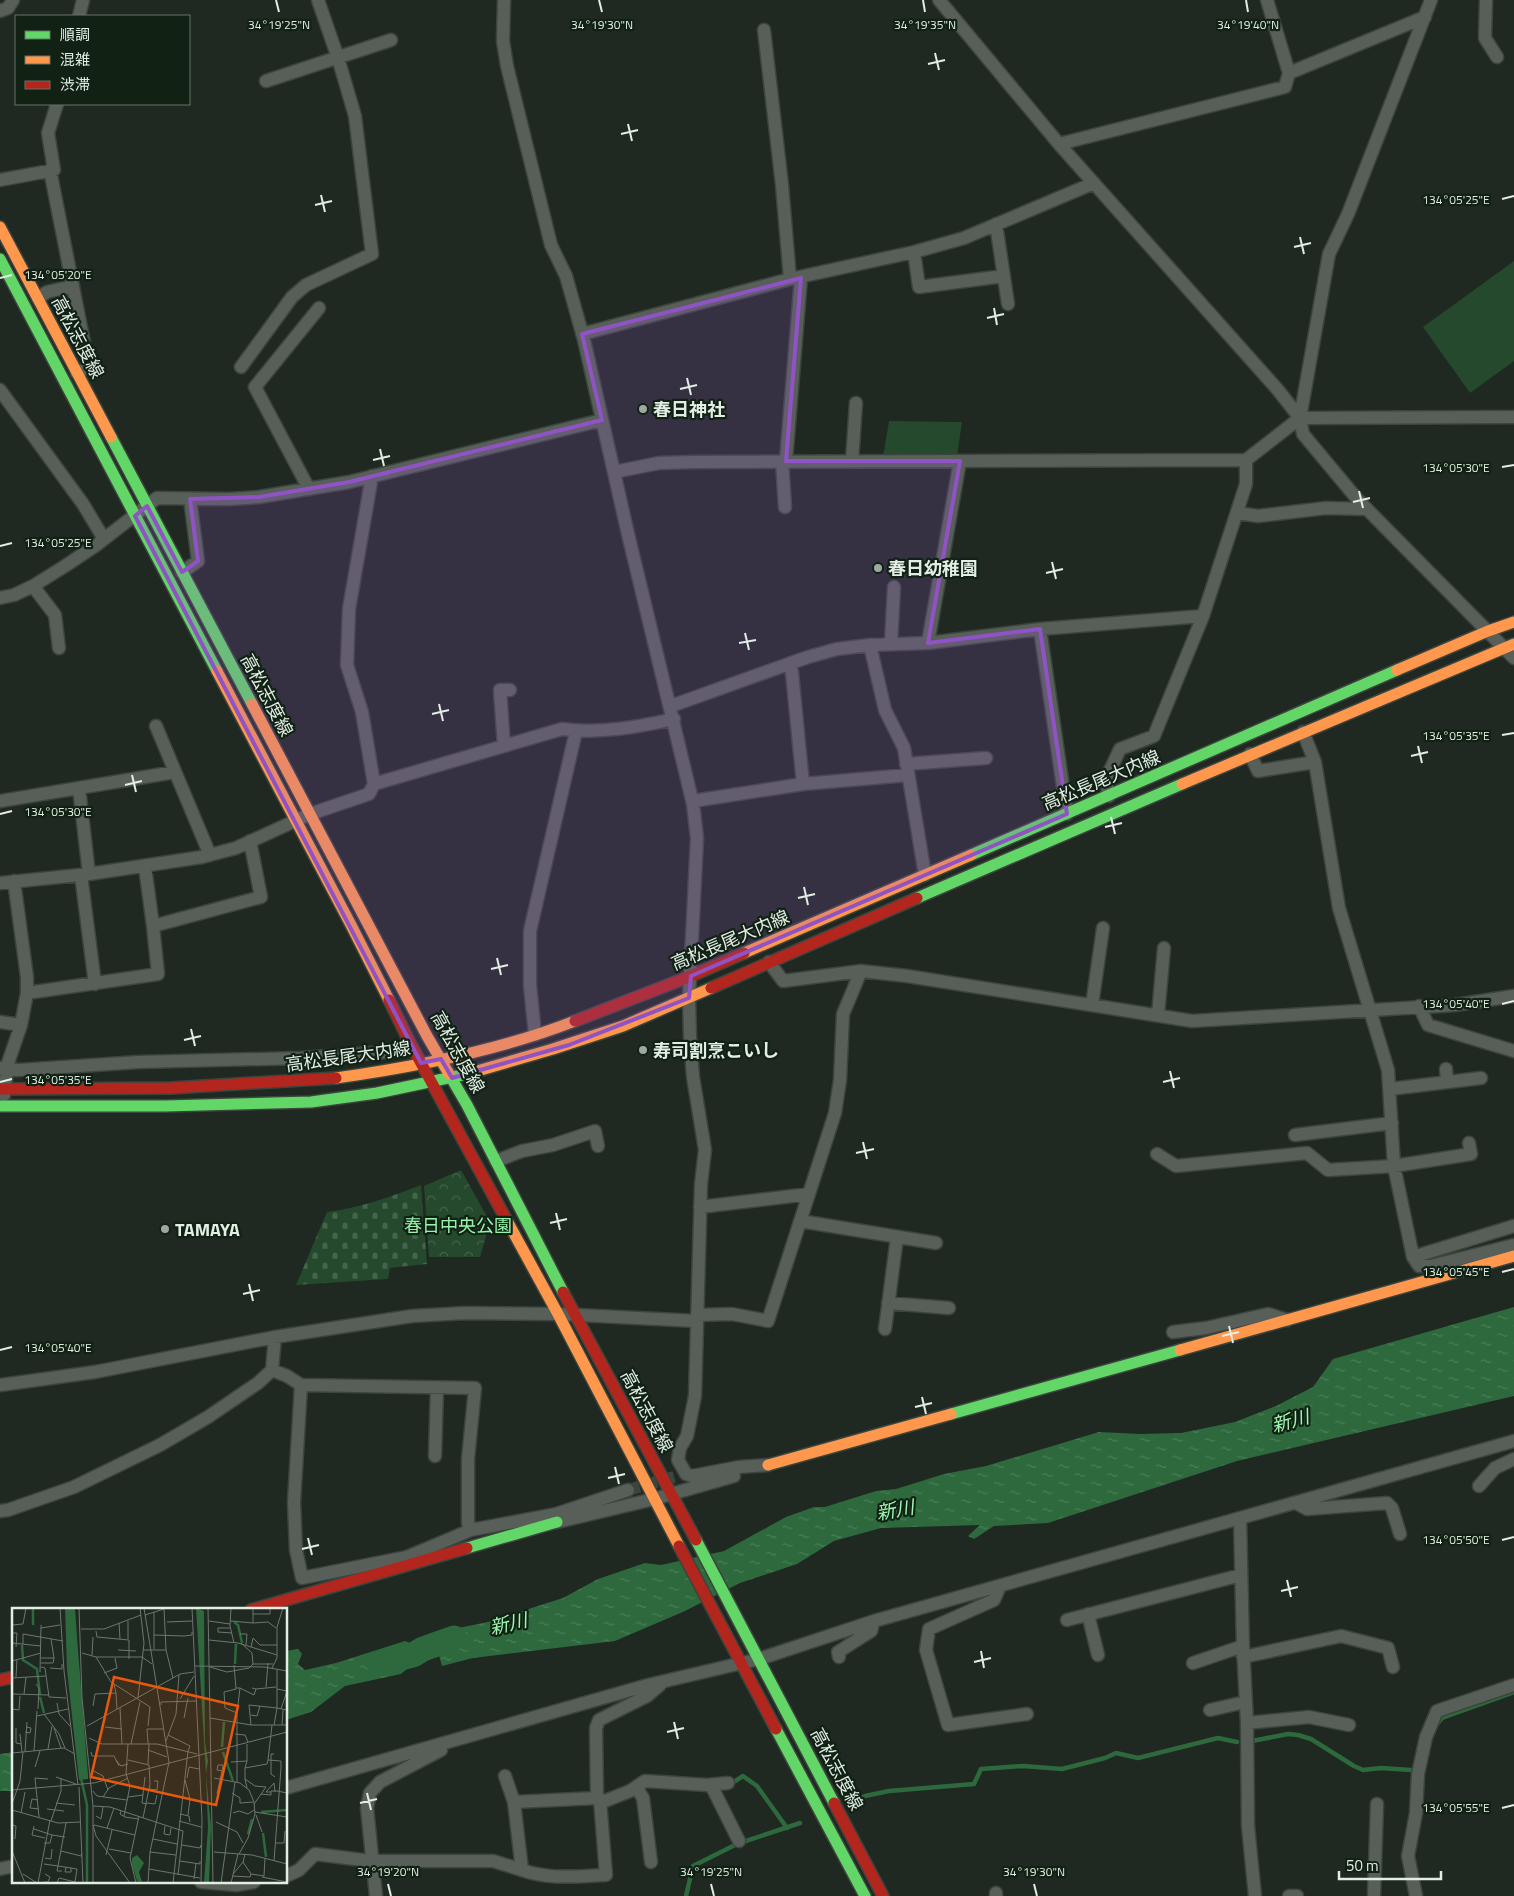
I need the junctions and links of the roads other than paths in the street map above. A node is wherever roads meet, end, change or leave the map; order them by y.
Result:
1 (13, 0) edge
2 (83, 0) edge
3 (318, 0) edge
4 (504, 0) edge
5 (939, 0) edge
6 (1267, 0) edge
7 (1432, 0) edge
8 (1486, 0) edge
9 (0, 11) edge
10 (79, 15) edge
11 (1426, 17) junction
12 (764, 30) dead end
13 (391, 40) dead end
14 (1497, 57) dead end
15 (338, 58) junction
16 (1289, 73) junction
17 (266, 82) dead end
18 (56, 105) edge
19 (1059, 144) junction
20 (50, 170) junction
21 (0, 180) edge
22 (1094, 183) junction
23 (996, 224) junction
24 (0, 227) edge
25 (914, 252) junction
26 (0, 259) edge
27 (1004, 276) junction
28 (796, 278) junction
29 (73, 286) junction
30 (38, 298) junction
31 (1008, 304) dead end
32 (319, 308) dead end
33 (582, 334) junction
34 (240, 366) dead end
35 (77, 373) junction
36 (0, 390) edge
37 (856, 403) dead end
38 (1514, 417) edge
39 (1300, 418) junction
40 (602, 420) junction
41 (1246, 460) junction
42 (784, 461) junction
43 (852, 461) junction
44 (960, 461) junction
45 (614, 472) junction
46 (372, 476) junction
47 (308, 489) junction
48 (190, 499) junction
49 (147, 506) junction
50 (785, 506) dead end
51 (1366, 508) junction
52 (1237, 513) junction
53 (135, 516) junction
54 (104, 539) junction
55 (182, 572) junction
56 (33, 586) junction
57 (894, 587) dead end
58 (0, 598) edge
59 (1204, 616) junction
60 (1514, 622) edge
61 (1040, 629) junction
62 (1488, 631) junction
63 (891, 643) junction
64 (928, 643) junction
65 (870, 645) junction
66 (1509, 646) edge
67 (59, 648) dead end
68 (1514, 658) edge
69 (791, 663) junction
70 (510, 690) dead end
71 (672, 713) junction
72 (156, 726) dead end
73 (576, 731) junction
74 (1303, 732) junction
75 (504, 746) junction
76 (1250, 754) junction
77 (986, 758) dead end
78 (1315, 762) junction
79 (907, 770) junction
80 (175, 772) junction
81 (374, 784) junction
82 (803, 784) junction
83 (79, 788) junction
84 (1109, 796) junction
85 (0, 801) edge
86 (693, 802) junction
87 (310, 814) junction
88 (1067, 814) junction
89 (295, 820) junction
90 (250, 841) junction
91 (210, 855) junction
92 (145, 867) junction
93 (85, 875) junction
94 (925, 875) junction
95 (14, 881) junction
96 (0, 883) edge
97 (153, 926) junction
98 (1103, 928) dead end
99 (1164, 948) dead end
100 (769, 962) junction
101 (861, 971) junction
102 (691, 976) junction
103 (95, 984) junction
104 (27, 993) junction
105 (1514, 996) edge
106 (689, 998) junction
107 (1092, 1005) junction
108 (1419, 1006) junction
109 (1370, 1009) junction
110 (1158, 1015) junction
111 (0, 1022) edge
112 (21, 1025) junction
113 (535, 1035) junction
114 (1514, 1051) edge
115 (387, 1052) dead end
116 (441, 1059) junction
117 (421, 1063) junction
118 (4, 1068) edge
119 (452, 1078) junction
120 (1481, 1078) dead end
121 (431, 1082) junction
122 (2, 1089) edge
123 (1390, 1089) junction
124 (1, 1106) edge
125 (1392, 1123) junction
126 (1295, 1135) dead end
127 (1469, 1142) dead end
128 (598, 1146) dead end
129 (1157, 1154) dead end
130 (496, 1161) junction
131 (1394, 1166) junction
132 (809, 1194) junction
133 (700, 1207) junction
134 (800, 1221) junction
135 (1514, 1226) edge
136 (897, 1237) junction
137 (936, 1243) dead end
138 (1514, 1245) edge
139 (1514, 1256) edge
140 (1413, 1257) junction
141 (888, 1303) junction
142 (949, 1308) dead end
143 (558, 1314) junction
144 (576, 1315) junction
145 (697, 1318) junction
146 (1287, 1320) junction
147 (885, 1329) dead end
148 (1173, 1332) dead end
149 (275, 1337) junction
150 (272, 1370) junction
151 (0, 1385) edge
152 (301, 1385) junction
153 (437, 1388) junction
154 (1514, 1441) edge
155 (435, 1456) dead end
156 (1514, 1459) edge
157 (768, 1465) junction
158 (1479, 1486) dead end
159 (628, 1490) tunnel mouth
160 (673, 1496) junction
161 (655, 1501) junction
162 (1296, 1503) junction
163 (0, 1511) edge
164 (556, 1518) junction
165 (1240, 1519) junction
166 (471, 1530) junction
167 (1400, 1534) dead end
168 (1241, 1575) junction
169 (1000, 1586) junction
170 (258, 1608) edge
171 (1088, 1614) junction
172 (1067, 1620) dead end
173 (874, 1621) junction
174 (1243, 1652) junction
175 (1098, 1655) dead end
176 (839, 1657) dead end
177 (759, 1659) junction
178 (1193, 1663) dead end
179 (743, 1664) junction
180 (1393, 1667) dead end
181 (665, 1681) junction
182 (1514, 1685) edge
183 (1246, 1702) junction
184 (1210, 1710) dead end
185 (1027, 1714) dead end
186 (1247, 1722) junction
187 (1349, 1725) dead end
188 (445, 1743) junction
189 (505, 1776) dead end
190 (728, 1783) dead end
191 (711, 1785) junction
192 (288, 1787) edge
193 (636, 1787) junction
194 (598, 1799) junction
195 (514, 1802) junction
196 (1377, 1804) dead end
197 (739, 1841) dead end
198 (371, 1861) junction
199 (651, 1862) dead end
200 (522, 1870) junction
201 (288, 1875) edge
202 (215, 1884) edge
203 (240, 1884) edge
204 (376, 1896) edge
205 (865, 1896) edge
206 (884, 1896) edge
207 (1255, 1896) edge
208 (1289, 1896) edge
209 (1297, 1896) edge
210 (1374, 1896) edge
211 (1416, 1896) edge

1 - 9 street
2 - 10 street
3 - 15 street
4 - 33 street
5 - 19 street
6 - 16 street
7 - 11 street
8 - 14 street
11 - 16 street
11 - 39 street
12 - 28 street
13 - 15 street
15 - 17 street
15 - 34 street
16 - 19 street
18 - 20 street
19 - 22 street
20 - 21 street
20 - 29 street
22 - 23 street
22 - 39 street
23 - 25 street
23 - 27 street
24 - 30 main road, 高松志度線
25 - 27 street
25 - 28 street
26 - 53 main road, 高松志度線
27 - 31 street
28 - 33 street
28 - 42 street
29 - 30 street
29 - 35 street
30 - 35 main road, 高松志度線
32 - 47 street
33 - 40 street
35 - 49 main road, 高松志度線
36 - 54 street
37 - 43 street
38 - 39 street
39 - 41 street
39 - 51 street
40 - 45 street
40 - 46 street
41 - 44 street
41 - 52 street
42 - 43 street
42 - 45 street
42 - 50 street
43 - 44 street
44 - 64 street
45 - 71 street
46 - 47 street
46 - 81 street
47 - 48 street
48 - 49 street
48 - 55 street
49 - 53 street
49 - 55 main road, 高松志度線
51 - 52 street
51 - 62 street
52 - 59 street
53 - 54 street
53 - 89 main road, 高松志度線
54 - 56 street
55 - 87 main road, 高松志度線
56 - 58 street
56 - 67 street
57 - 63 street
59 - 61 street
59 - 84 street
60 - 62 main road, 高松長尾大内線
61 - 64 street
61 - 88 street
62 - 66 street
62 - 84 main road, 高松長尾大内線
63 - 64 street
63 - 65 street
65 - 69 street
65 - 79 street
66 - 68 street
66 - 74 main road, 高松長尾大内線
69 - 71 street
69 - 82 street
70 - 75 street
71 - 73 street
71 - 86 street
72 - 80 street
73 - 75 street
73 - 113 street
74 - 76 main road, 高松長尾大内線
74 - 78 street
75 - 81 street
76 - 78 street
76 - 100 main road, 高松長尾大内線
77 - 79 street
78 - 109 street
79 - 82 street
79 - 94 street
80 - 83 street
80 - 91 street
81 - 87 street
82 - 86 street
83 - 85 street
83 - 93 street
84 - 88 main road, 高松長尾大内線
86 - 102 street
87 - 89 street
87 - 116 main road, 高松志度線
88 - 94 main road, 高松長尾大内線
89 - 90 street
89 - 117 main road, 高松志度線
90 - 91 street
90 - 97 street
91 - 92 street
92 - 93 street
92 - 97 street
93 - 95 street
93 - 103 street
94 - 102 main road, 高松長尾大内線
95 - 96 street
95 - 104 street
97 - 103 street
98 - 107 street
99 - 110 street
100 - 101 street
100 - 106 main road, 高松長尾大内線
101 - 107 street
101 - 132 street
102 - 106 street
102 - 113 main road, 高松長尾大内線
103 - 104 street
104 - 112 street
105 - 108 street
106 - 119 main road, 高松長尾大内線
106 - 133 street
107 - 110 street
108 - 109 street
108 - 114 street
109 - 110 street
109 - 123 street
111 - 112 street
112 - 118 street
113 - 116 main road, 高松長尾大内線
115 - 118 street
116 - 117 main road, 高松長尾大内線
116 - 119 main road, 高松志度線
117 - 121 main road, 高松志度線
117 - 122 main road, 高松長尾大内線
118 - 122 street
119 - 121 main road, 高松長尾大内線
119 - 130 main road, 高松志度線
120 - 123 street
121 - 124 main road, 高松長尾大内線
121 - 143 main road, 高松志度線
122 - 124 street
123 - 125 street
125 - 126 street
125 - 131 street
127 - 131 street
128 - 130 street
129 - 131 street
130 - 144 main road, 高松志度線
131 - 140 street
132 - 133 street
132 - 134 street
133 - 145 street
134 - 136 street
134 - 145 street
135 - 140 street
136 - 137 street
136 - 141 street
138 - 140 street
139 - 146 main road
141 - 142 street
141 - 147 street
143 - 144 street
143 - 149 street
143 - 161 main road, 高松志度線
144 - 145 street
144 - 160 main road, 高松志度線
145 - 157 street
146 - 148 street
146 - 157 main road
149 - 150 street
149 - 151 street
150 - 152 street
150 - 163 street
152 - 153 street
152 - 166 street
153 - 155 street
153 - 166 street
154 - 162 street
156 - 158 street
157 - 160 street
159 - 164 street
160 - 161 street
160 - 177 main road, 高松志度線
161 - 164 street
161 - 179 main road, 高松志度線
162 - 165 street
162 - 167 street
164 - 166 street
164 - 170 main road
165 - 168 street
165 - 169 street
168 - 171 street
168 - 174 street
169 - 173 street
169 - 185 street
171 - 172 street
171 - 175 street
173 - 176 street
173 - 177 street
174 - 178 street
174 - 180 street
174 - 183 street
177 - 179 street
177 - 206 main road, 高松志度線
179 - 181 street
179 - 205 main road, 高松志度線
181 - 188 street
181 - 194 street
182 - 211 street
183 - 184 street
183 - 186 street
186 - 187 street
186 - 207 street
188 - 192 street
188 - 198 street
189 - 195 street
190 - 191 street
191 - 193 street
191 - 197 street
193 - 194 street
193 - 199 street
194 - 195 street
194 - 200 street
195 - 200 street
196 - 210 street
198 - 200 street
198 - 201 street
198 - 204 street
202 - 203 street
208 - 209 street

